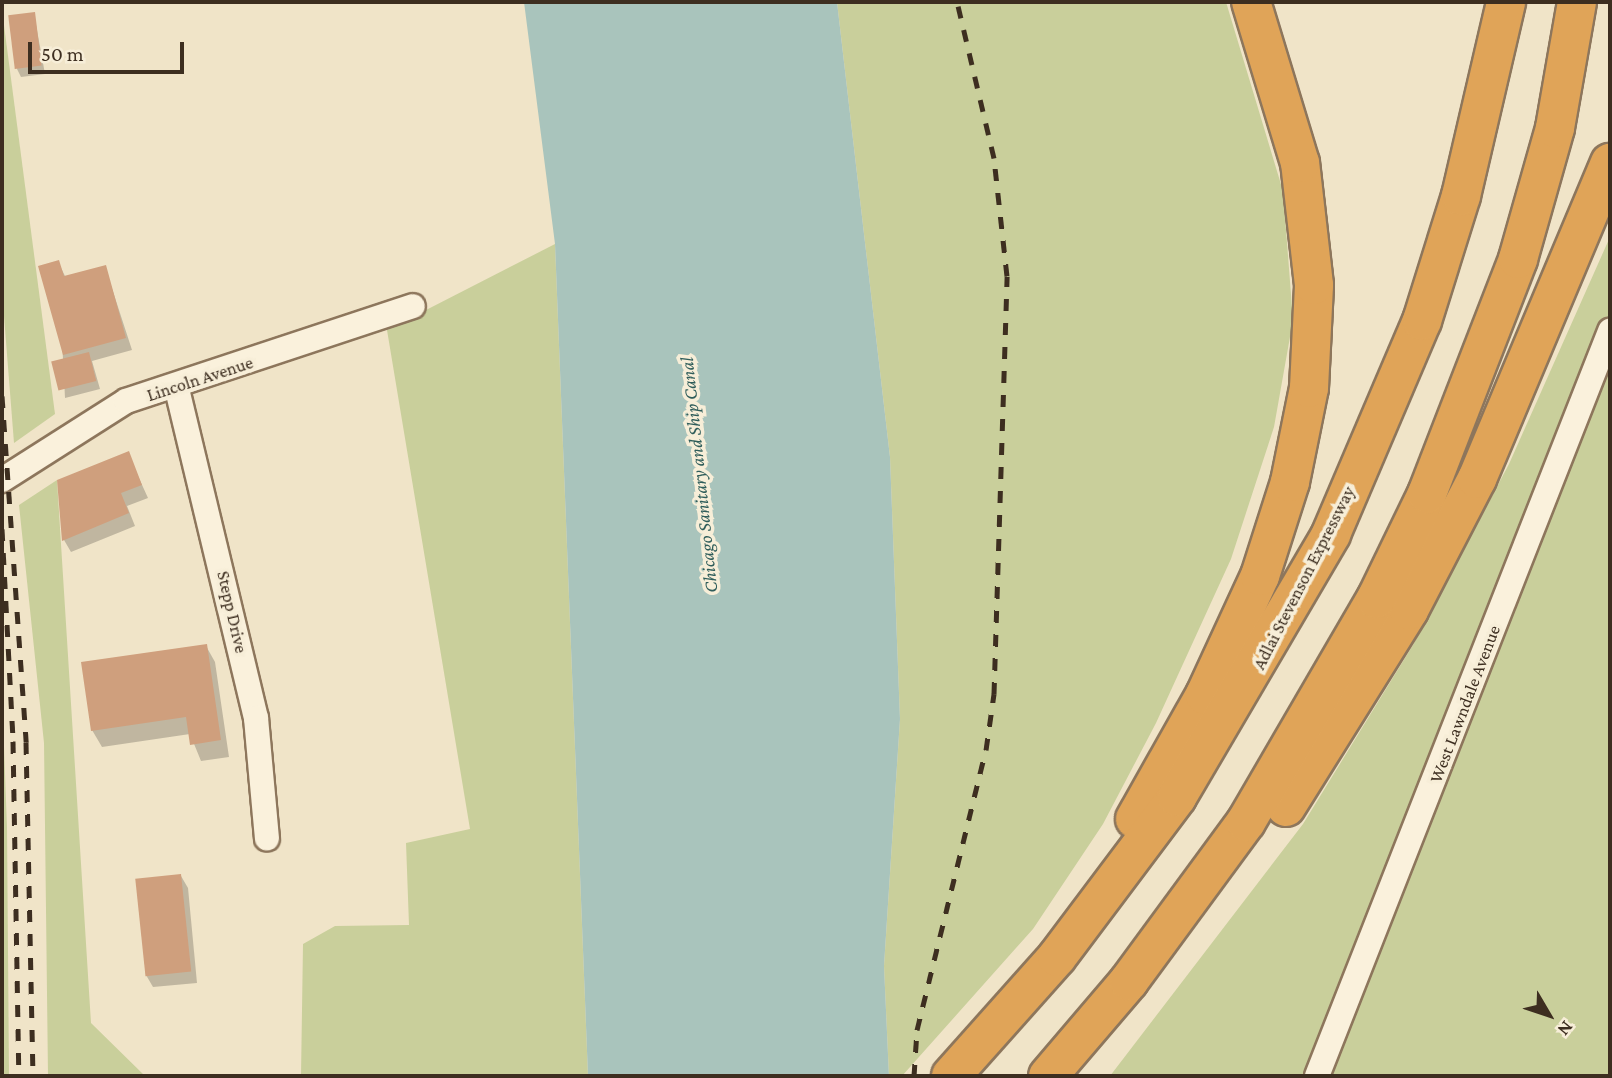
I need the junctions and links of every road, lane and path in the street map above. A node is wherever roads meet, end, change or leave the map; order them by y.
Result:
1 (1251, 2) edge
2 (1506, 2) edge
3 (1577, 2) edge
4 (1610, 163) edge
5 (413, 306) dead end
6 (1610, 331) edge
7 (177, 389) junction
8 (2, 480) edge
9 (267, 838) dead end
10 (1057, 957) junction
11 (1051, 1073) edge
12 (951, 1076) edge
13 (1317, 1076) edge

1 - 10 highway
2 - 10 highway, Adlai Stevenson Expressway
3 - 11 highway
4 - 11 highway
5 - 7 street, Lincoln Avenue
6 - 13 street, West Lawndale Avenue
7 - 8 street, Lincoln Avenue
7 - 9 street, Stepp Drive
10 - 12 highway, Adlai Stevenson Expressway

